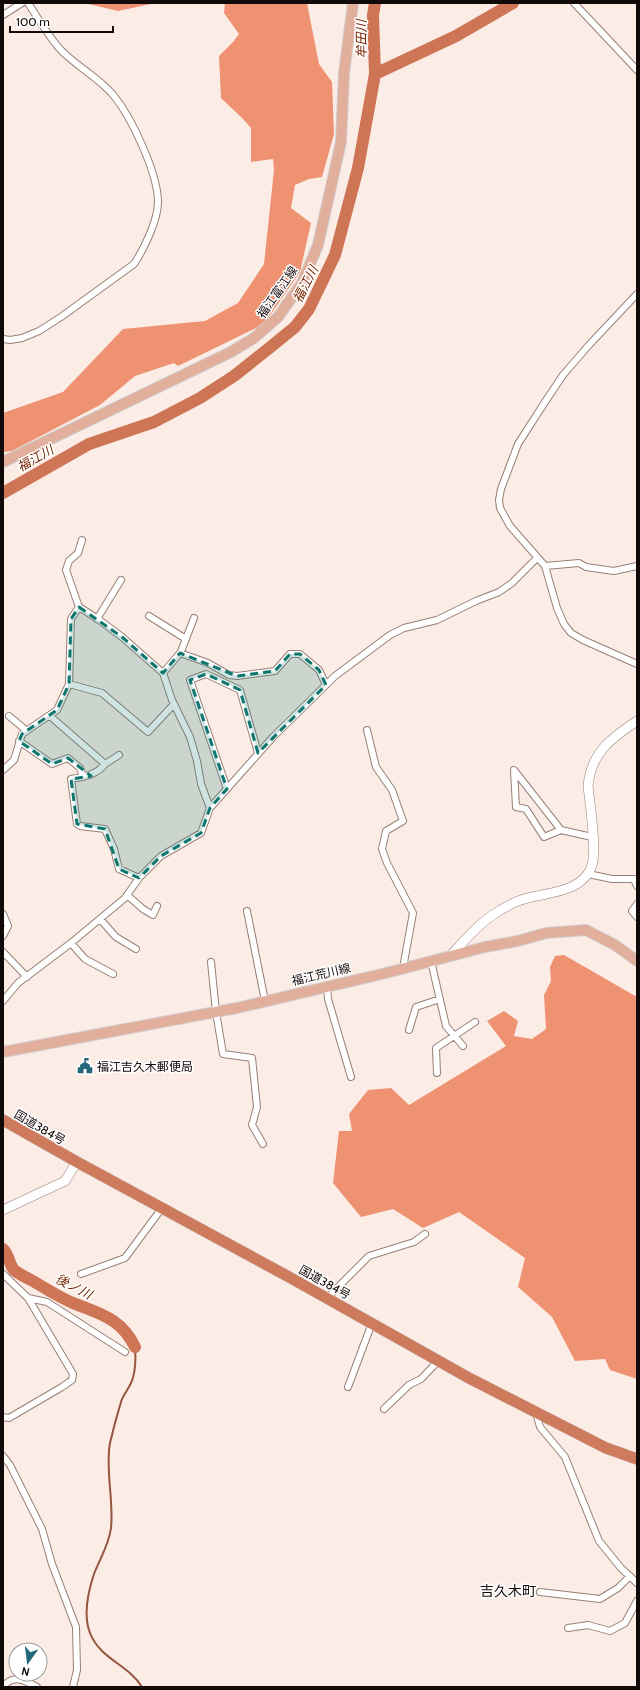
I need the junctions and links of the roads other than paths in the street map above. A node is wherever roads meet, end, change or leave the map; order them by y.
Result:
1 (22, 3) edge
2 (28, 3) edge
3 (353, 3) edge
4 (574, 3) edge
5 (3, 15) edge
6 (637, 70) edge
7 (637, 294) edge
8 (3, 339) edge
9 (3, 462) edge
10 (82, 540) dead end
11 (537, 558) junction
12 (545, 566) junction
13 (637, 566) edge
14 (121, 580) dead end
15 (79, 607) junction
16 (149, 616) dead end
17 (194, 618) dead end
18 (97, 619) junction
19 (186, 639) junction
20 (180, 654) junction
21 (637, 664) edge
22 (163, 673) junction
23 (69, 684) junction
24 (326, 685) junction
25 (174, 704) junction
26 (9, 716) dead end
27 (50, 716) junction
28 (637, 721) edge
29 (367, 730) dead end
30 (27, 731) junction
31 (19, 741) junction
32 (258, 753) junction
33 (120, 755) dead end
34 (105, 764) junction
35 (3, 770) edge
36 (83, 777) junction
37 (227, 789) junction
38 (210, 808) junction
39 (561, 830) junction
40 (592, 837) junction
41 (588, 874) junction
42 (139, 878) junction
43 (637, 886) edge
44 (127, 895) junction
45 (637, 904) edge
46 (157, 906) dead end
47 (247, 911) dead end
48 (3, 914) edge
49 (637, 917) edge
50 (100, 919) junction
51 (3, 936) edge
52 (71, 943) junction
53 (136, 949) dead end
54 (3, 952) edge
55 (450, 956) junction
56 (430, 961) junction
57 (637, 961) edge
58 (211, 962) dead end
59 (402, 968) junction
60 (113, 974) dead end
61 (27, 977) junction
62 (327, 986) junction
63 (440, 999) junction
64 (3, 1001) edge
65 (265, 1001) junction
66 (216, 1012) junction
67 (475, 1022) dead end
68 (409, 1030) dead end
69 (454, 1036) junction
70 (463, 1046) dead end
71 (3, 1052) edge
72 (437, 1073) dead end
73 (351, 1077) dead end
74 (3, 1120) edge
75 (263, 1144) dead end
76 (77, 1162) junction
77 (162, 1208) junction
78 (3, 1210) edge
79 (425, 1234) dead end
80 (3, 1274) edge
81 (81, 1274) dead end
82 (28, 1298) junction
83 (327, 1298) junction
84 (372, 1323) junction
85 (125, 1352) dead end
86 (439, 1360) junction
87 (348, 1387) dead end
88 (384, 1408) dead end
89 (536, 1413) junction
90 (3, 1417) edge
91 (3, 1456) edge
92 (637, 1459) edge
93 (630, 1576) junction
94 (637, 1583) edge
95 (540, 1592) dead end
96 (637, 1601) edge
97 (568, 1628) dead end
98 (4, 1687) edge
99 (37, 1687) edge
100 (73, 1687) edge

1 - 5 street
2 - 8 street
3 - 9 main road, 福江富江線
4 - 6 street
7 - 11 street
10 - 15 street
11 - 12 street
11 - 24 street
12 - 13 street
12 - 21 street
14 - 18 street
15 - 18 street
15 - 23 street
16 - 19 street
17 - 19 street
18 - 22 street
19 - 20 street
20 - 22 street
20 - 24 street
22 - 25 street
23 - 25 street
23 - 27 street
24 - 32 street
25 - 38 street
26 - 30 street
27 - 30 street
27 - 34 street
28 - 40 street
29 - 59 street
30 - 31 street
31 - 35 street
31 - 36 street
32 - 37 street
32 - 37 street
33 - 34 street
34 - 36 street
36 - 42 street
37 - 38 street
38 - 42 street
39 - 39 street
39 - 40 street
40 - 41 street
41 - 43 street
41 - 55 street
42 - 44 street
44 - 46 street
44 - 50 street
45 - 49 street
47 - 65 street
48 - 51 street
50 - 52 street
50 - 53 street
52 - 60 street
52 - 61 street
54 - 61 street
55 - 56 main road, 福江荒川線
55 - 57 main road, 福江荒川線
56 - 59 main road, 福江荒川線
56 - 63 street
58 - 66 street
59 - 62 main road, 福江荒川線
61 - 64 street
62 - 65 main road, 福江荒川線
62 - 73 street
63 - 68 street
63 - 69 street
65 - 66 main road, 福江荒川線
66 - 71 main road, 福江荒川線
66 - 75 street
67 - 69 street
69 - 70 street
69 - 72 street
74 - 76 highway, 国道384号
76 - 77 highway, 国道384号
76 - 78 street
77 - 81 street
77 - 83 highway, 国道384号
79 - 83 street
80 - 82 street
82 - 85 street
82 - 90 street
83 - 84 highway, 国道384号
84 - 86 highway, 国道384号
84 - 87 street
86 - 88 street
86 - 89 highway, 国道384号
89 - 92 highway, 国道384号
89 - 93 street
91 - 100 street
93 - 94 street
93 - 95 street
96 - 97 street
98 - 99 street

